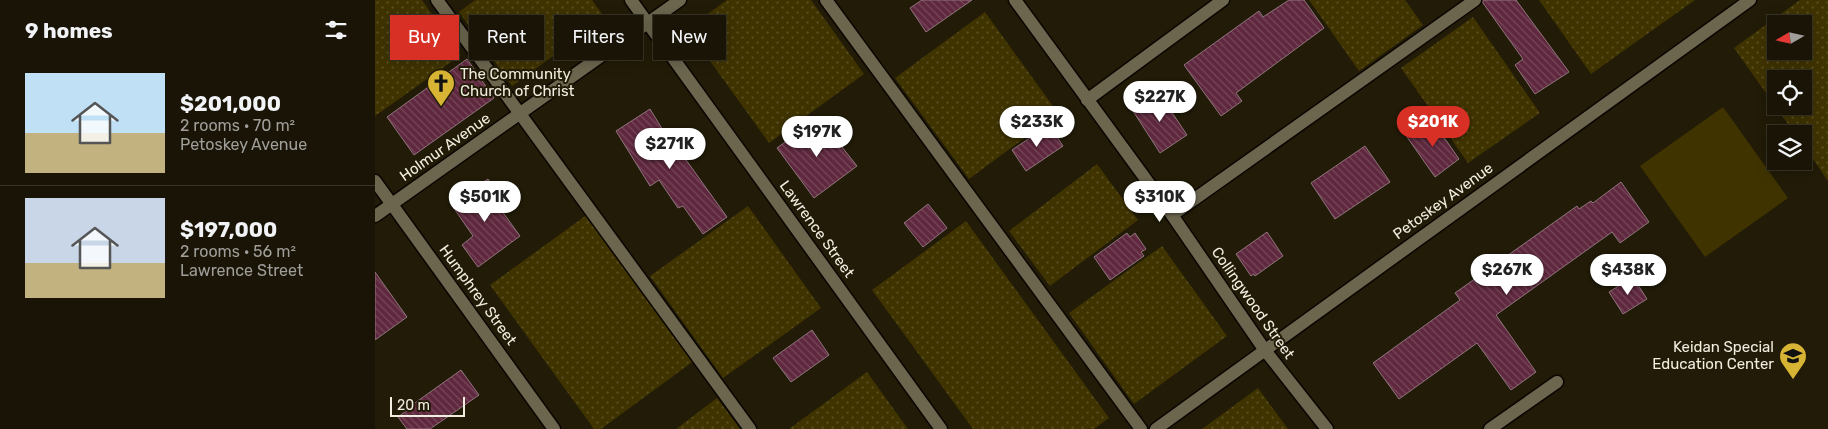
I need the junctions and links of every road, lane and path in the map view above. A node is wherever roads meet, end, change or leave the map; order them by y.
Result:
1 (437, 0) edge
2 (631, 0) edge
3 (680, 0) edge
4 (825, 0) edge
5 (1015, 0) edge
6 (1223, 0) edge
7 (1475, 0) edge
8 (1750, 0) edge
9 (648, 23) junction
10 (1087, 100) junction
11 (521, 113) junction
12 (375, 181) edge
13 (392, 204) junction
14 (1172, 215) junction
15 (375, 216) edge
16 (1265, 349) junction
17 (1557, 382) dead end
18 (554, 429) edge
19 (750, 429) edge
20 (941, 429) edge
21 (1141, 429) edge
22 (1156, 429) edge
23 (1327, 429) edge
24 (1489, 429) edge

1 - 11 street
2 - 9 street, Lawrence Street
3 - 9 street, Holmur Avenue
4 - 21 street
5 - 10 street, Collingwood Street
6 - 10 street
7 - 14 street
8 - 16 street, Petoskey Avenue
9 - 11 street, Holmur Avenue
9 - 20 street, Lawrence Street
10 - 14 street, Collingwood Street
11 - 13 street, Holmur Avenue
11 - 19 street
12 - 13 street, Humphrey Street
13 - 15 street, Holmur Avenue
13 - 18 street, Humphrey Street
14 - 16 street, Collingwood Street
16 - 22 street, Petoskey Avenue
16 - 23 street, Collingwood Street
17 - 24 street

